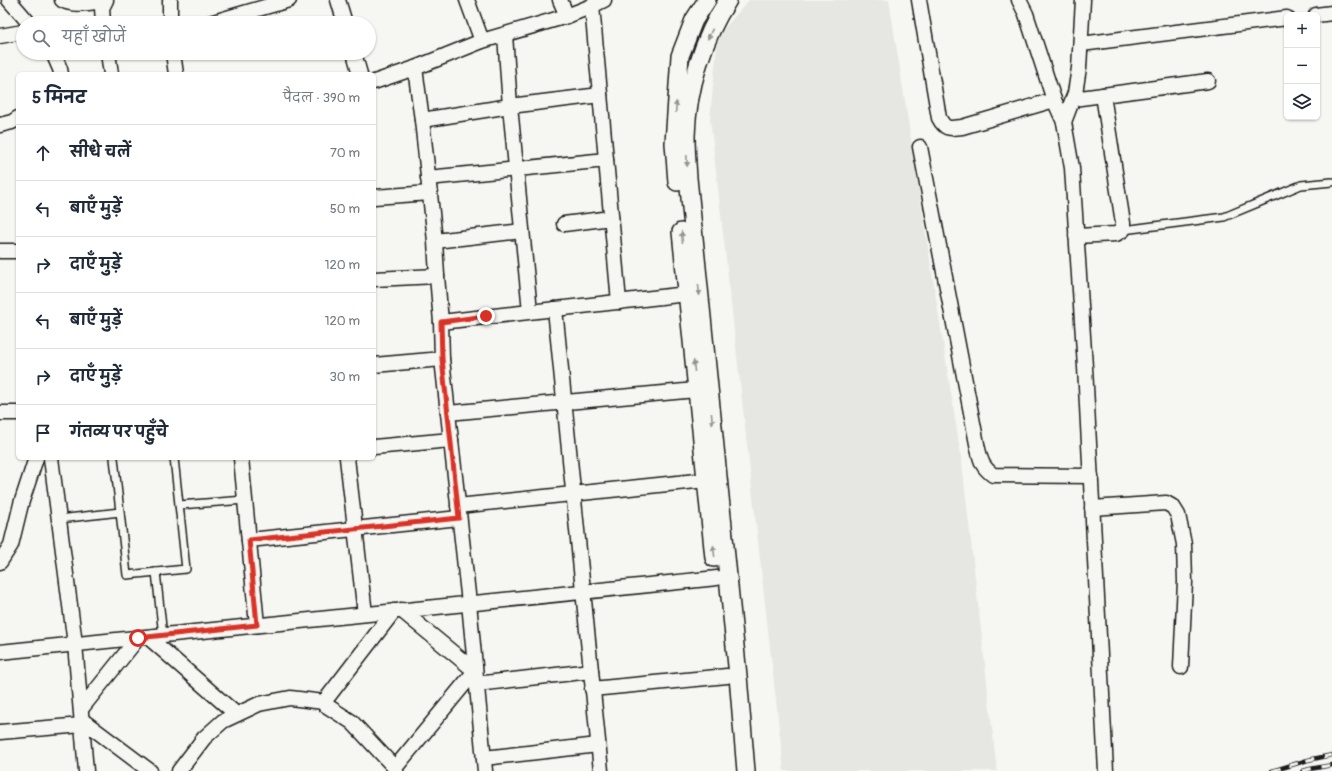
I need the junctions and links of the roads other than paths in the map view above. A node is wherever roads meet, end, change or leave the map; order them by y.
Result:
1 (9, 0) edge
2 (62, 0) edge
3 (170, 0) edge
4 (289, 0) edge
5 (338, 0) edge
6 (467, 0) edge
7 (560, 0) edge
8 (707, 0) edge
9 (728, 0) edge
10 (918, 0) edge
11 (1019, 0) edge
12 (1084, 0) edge
13 (106, 1) edge
14 (598, 3) edge
15 (1332, 13) edge
16 (1320, 14) edge
17 (24, 16) edge
18 (103, 16) edge
19 (170, 16) edge
20 (234, 16) edge
21 (343, 16) edge
22 (566, 16) junction
23 (1284, 18) edge
24 (16, 33) edge
25 (505, 35) junction
26 (0, 36) edge
27 (482, 41) junction
28 (1081, 44) junction
29 (56, 60) edge
30 (109, 60) edge
31 (174, 60) edge
32 (356, 60) edge
33 (415, 68) junction
34 (61, 72) edge
35 (111, 72) edge
36 (176, 72) edge
37 (359, 72) edge
38 (376, 81) edge
39 (1208, 81) dead end
40 (1103, 95) junction
41 (600, 96) junction
42 (1073, 99) junction
43 (1054, 100) junction
44 (510, 106) junction
45 (16, 119) edge
46 (422, 120) junction
47 (1064, 122) junction
48 (0, 125) edge
49 (920, 147) dead end
50 (606, 160) junction
51 (516, 169) junction
52 (428, 178) junction
53 (1332, 182) edge
54 (430, 192) junction
55 (376, 197) edge
56 (611, 218) junction
57 (564, 224) dead end
58 (1123, 230) junction
59 (522, 231) junction
60 (1076, 236) junction
61 (435, 241) junction
62 (0, 251) edge
63 (16, 251) edge
64 (437, 276) junction
65 (376, 279) edge
66 (687, 294) junction
67 (619, 302) junction
68 (555, 309) junction
69 (530, 311) junction
70 (441, 322) junction
71 (442, 359) junction
72 (376, 365) edge
73 (696, 390) junction
74 (564, 402) junction
75 (0, 413) edge
76 (16, 413) edge
77 (448, 413) junction
78 (451, 440) junction
79 (376, 446) edge
80 (35, 460) edge
81 (51, 460) edge
82 (114, 460) edge
83 (174, 460) edge
84 (241, 460) edge
85 (347, 460) edge
86 (1090, 476) junction
87 (706, 480) junction
88 (573, 494) junction
89 (245, 500) junction
90 (179, 505) junction
91 (1092, 508) junction
92 (120, 512) junction
93 (459, 512) junction
94 (59, 519) junction
95 (355, 529) junction
96 (249, 540) junction
97 (0, 562) edge
98 (156, 572) junction
99 (717, 578) junction
100 (583, 591) junction
101 (469, 603) junction
102 (397, 610) junction
103 (365, 614) junction
104 (257, 625) junction
105 (163, 636) junction
106 (143, 638) junction
107 (75, 644) junction
108 (0, 652) edge
109 (1181, 667) dead end
110 (591, 671) junction
111 (727, 676) junction
112 (476, 677) junction
113 (592, 689) junction
114 (324, 702) junction
115 (236, 714) junction
116 (82, 718) junction
117 (0, 732) edge
118 (598, 745) junction
119 (484, 764) edge
120 (395, 770) edge
121 (86, 771) edge
122 (150, 771) edge
123 (179, 771) edge
124 (601, 771) edge
125 (736, 771) edge
126 (746, 771) edge
127 (1106, 771) edge

1 - 17 street
2 - 13 street
3 - 19 street
4 - 20 street
5 - 21 street
6 - 27 street
7 - 22 street
66 -> 8 street
9 -> 126 street
10 - 43 street
11 - 43 street
12 - 28 street
13 - 18 street
14 - 22 street
14 - 41 street
15 - 16 street
22 - 25 street
23 - 28 street
24 - 26 street
25 - 27 street
25 - 44 street
27 - 33 street
28 - 42 street
29 - 34 street
30 - 35 street
31 - 36 street
32 - 37 street
33 - 38 street
33 - 46 street
39 - 40 street
40 - 42 street
40 - 58 street
41 - 44 street
41 - 50 street
42 - 47 street
43 - 47 street
44 - 46 street
44 - 51 street
45 - 48 street
46 - 52 street
47 - 60 street
49 - 86 street
50 - 51 street
50 - 56 street
51 - 52 street
51 - 59 street
52 - 54 street
53 - 58 lane
54 - 55 street
54 - 61 street
56 - 57 street
56 - 67 street
58 - 60 street
59 - 61 street
59 - 69 street
60 - 86 street
61 - 64 street
62 - 63 street
64 - 65 street
64 - 70 street
66 - 67 street
73 -> 66 street
67 - 68 street
68 - 69 street
68 - 74 street
69 - 70 street
70 - 71 street
71 - 72 street
71 - 77 street
73 - 74 street
73 - 87 street
74 - 77 street
74 - 88 street
75 - 76 street
77 - 78 street
78 - 79 street
78 - 93 street
80 - 97 street
81 - 94 street
82 - 92 lane
83 - 90 lane
84 - 89 street
85 - 95 street
86 - 91 street
87 - 88 street
99 -> 87 street
88 - 93 street
88 - 100 street
89 - 90 lane
89 - 96 street
90 - 98 lane
91 - 109 street
91 - 127 street
92 - 94 lane
92 - 98 lane
93 - 95 street
93 - 101 street
94 - 107 street
95 - 96 street
95 - 103 street
96 - 104 street
98 - 105 lane
99 - 100 street
99 - 111 street
100 - 101 street
100 - 110 street
101 - 102 street
101 - 112 street
102 - 103 street
102 - 112 street
102 - 114 street
103 - 104 street
104 - 105 street
105 - 106 street
106 - 107 street
106 - 115 street
106 - 116 street
107 - 108 street
107 - 116 street
110 - 112 street
110 - 113 street
111 - 113 street
111 - 125 street
112 - 119 street
112 - 120 street
113 - 118 street
114 - 115 street
114 - 120 street
115 - 123 street
116 - 117 street
116 - 121 street
116 - 122 street
118 - 119 street
118 - 124 street

